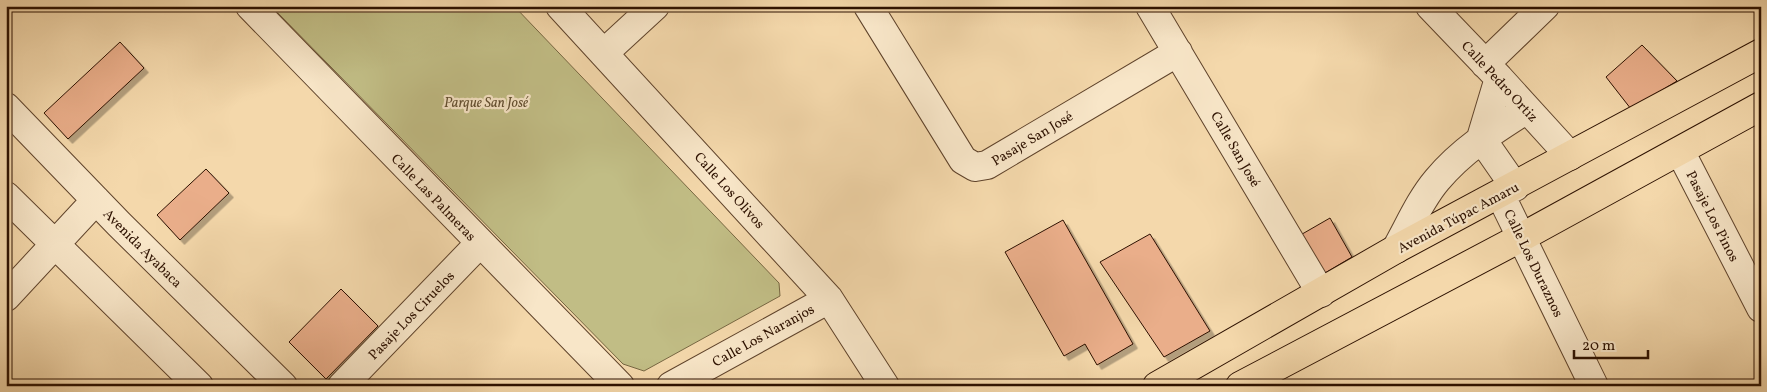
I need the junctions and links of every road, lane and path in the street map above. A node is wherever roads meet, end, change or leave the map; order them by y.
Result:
1 (250, 6) edge
2 (560, 6) edge
3 (655, 6) edge
4 (868, 6) edge
5 (1150, 6) edge
6 (1430, 6) edge
7 (1545, 6) edge
8 (1178, 52) junction
9 (604, 53) junction
10 (1761, 53) edge
11 (1492, 71) junction
12 (6, 106) edge
13 (1761, 106) edge
14 (1527, 109) junction
15 (1481, 138) junction
16 (1680, 150) junction
17 (1570, 156) junction
18 (1508, 191) junction
19 (6, 196) edge
20 (96, 200) junction
21 (1522, 236) junction
22 (480, 243) junction
23 (56, 244) junction
24 (1396, 249) junction
25 (1321, 293) junction
26 (6, 297) edge
27 (829, 299) junction
28 (1761, 308) edge
29 (199, 386) edge
30 (283, 386) edge
31 (342, 386) edge
32 (620, 386) edge
33 (671, 386) edge
34 (885, 386) edge
35 (1157, 386) edge
36 (1240, 386) edge
37 (1594, 386) edge

1 - 22 street, Calle Las Palmeras
2 - 9 street, Calle Los Olivos
3 - 9 street
4 - 8 street, Pasaje San José
5 - 8 street, Calle San José
6 - 11 street, Calle Pedro Ortiz
7 - 11 street
8 - 25 street, Calle San José
9 - 27 street, Calle Los Olivos
10 - 17 main road, Avenida Túpac Amaru
11 - 14 street, Calle Pedro Ortiz
11 - 15 street
12 - 20 street, Avenida Ayabaca
13 - 16 main road
14 - 15 street
14 - 17 street, Calle Pedro Ortiz
15 - 18 street, Calle Los Duraznos
15 - 24 street
16 - 21 main road
16 - 28 street, Pasaje Los Pinos
17 - 18 main road, Avenida Túpac Amaru
18 - 21 street, Calle Los Duraznos
18 - 24 main road, Avenida Túpac Amaru
19 - 23 street
20 - 23 street
20 - 30 street, Avenida Ayabaca
21 - 36 main road
21 - 37 street, Calle Los Duraznos
22 - 31 street, Pasaje Los Ciruelos
22 - 32 street, Calle Las Palmeras
23 - 26 street
23 - 29 street
24 - 25 main road, Avenida Túpac Amaru
25 - 35 main road, Avenida Túpac Amaru
27 - 33 street, Calle Los Naranjos
27 - 34 street, Calle Los Olivos

